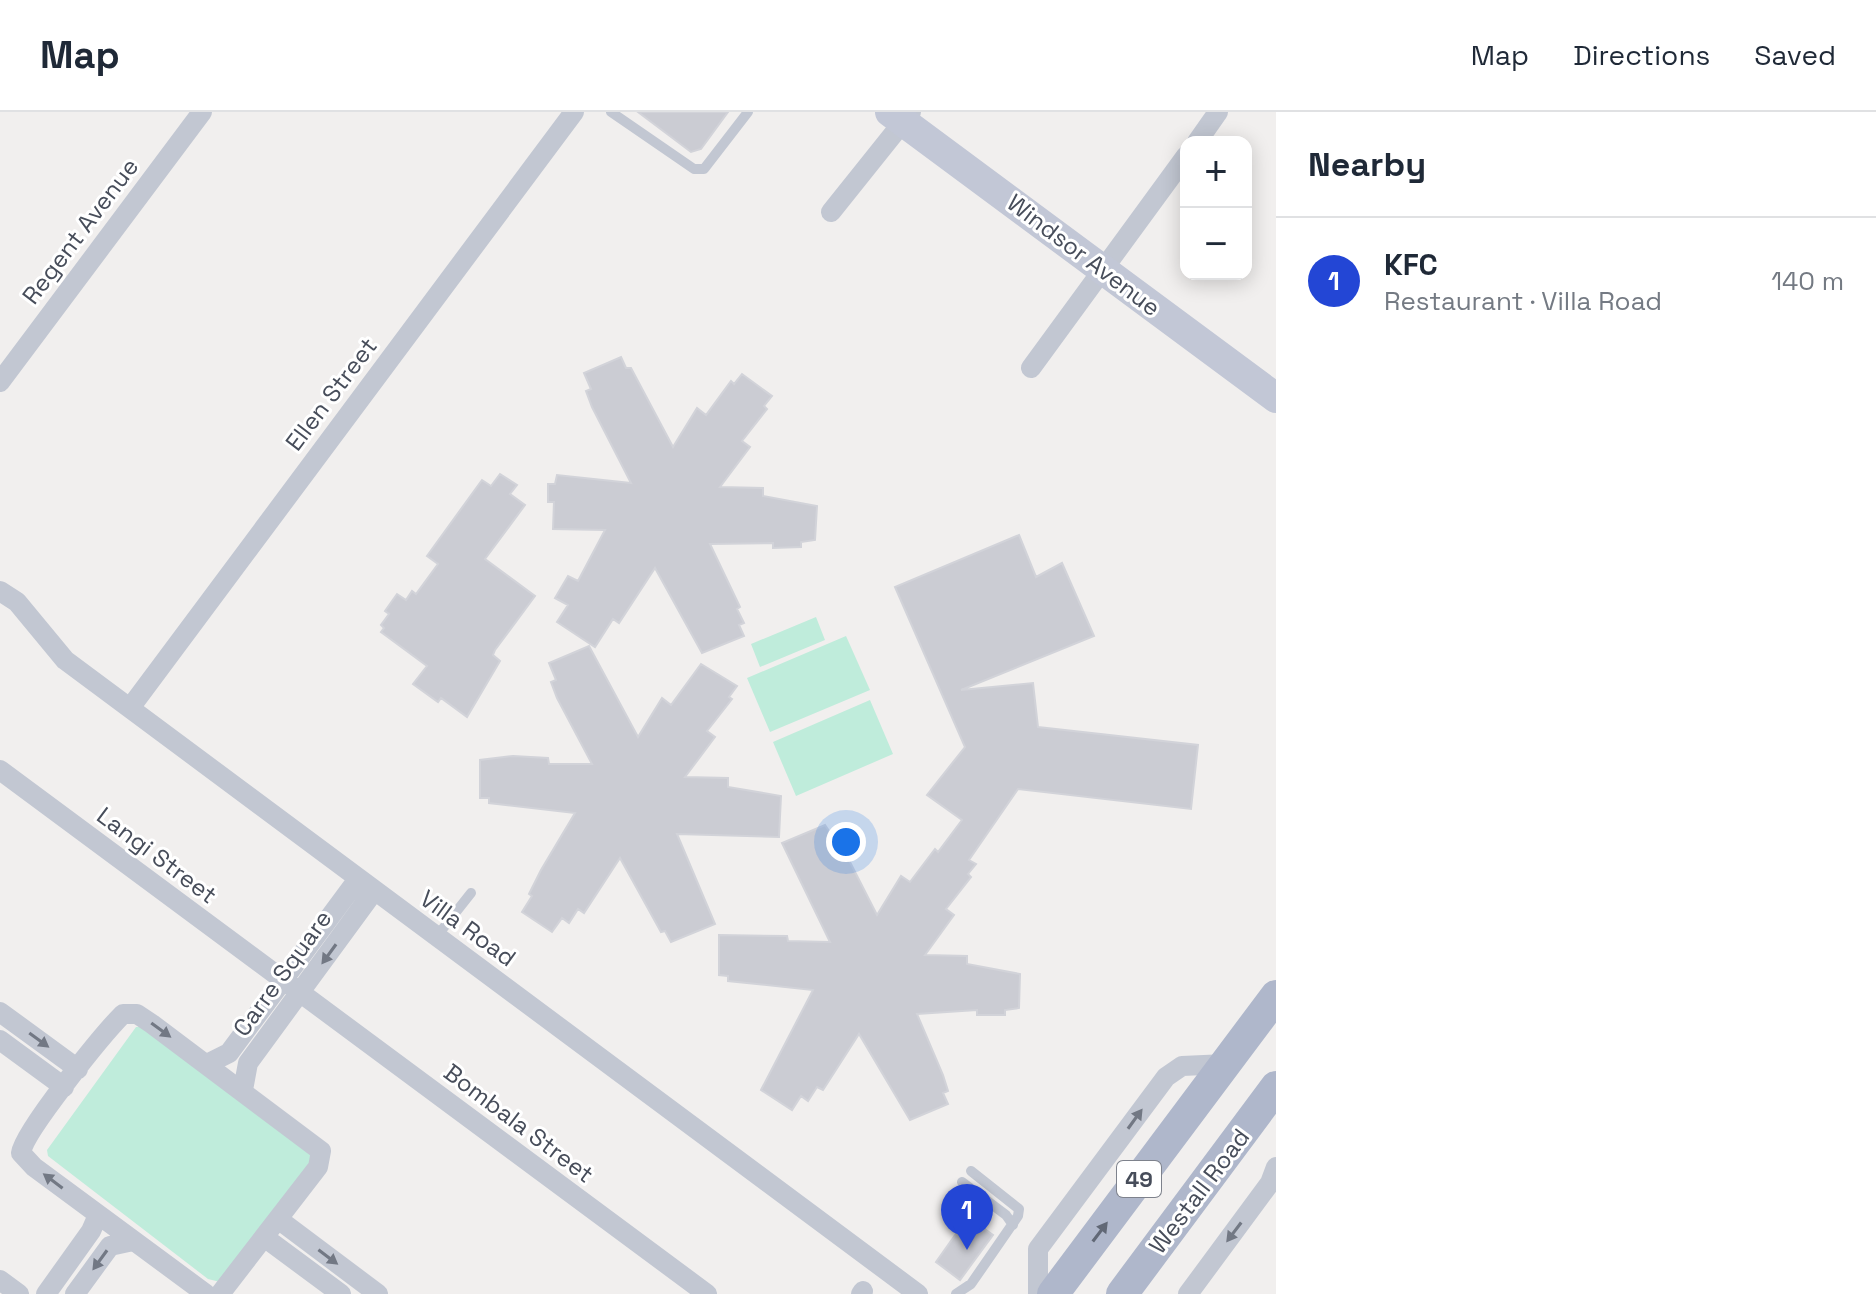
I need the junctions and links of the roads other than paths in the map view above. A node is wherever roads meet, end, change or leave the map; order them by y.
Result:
1 (202, 112) edge
2 (574, 112) edge
3 (611, 112) edge
4 (748, 112) edge
5 (1218, 112) edge
6 (902, 115) edge
7 (1201, 136) edge
8 (1180, 164) edge
9 (831, 212) dead end
10 (1104, 270) junction
11 (1031, 368) dead end
12 (0, 382) edge
13 (1276, 398) edge
14 (0, 591) edge
15 (130, 708) junction
16 (0, 770) edge
17 (366, 885) junction
18 (471, 893) dead end
19 (437, 936) junction
20 (292, 987) junction
21 (1273, 1006) edge
22 (0, 1012) edge
23 (0, 1040) edge
24 (207, 1064) junction
25 (1226, 1064) junction
26 (78, 1069) junction
27 (64, 1087) junction
28 (243, 1090) junction
29 (1275, 1092) edge
30 (1276, 1167) edge
31 (971, 1171) dead end
32 (962, 1182) dead end
33 (98, 1215) junction
34 (278, 1219) junction
35 (1013, 1225) junction
36 (264, 1237) junction
37 (133, 1241) junction
38 (0, 1280) edge
39 (19, 1294) edge
40 (46, 1294) edge
41 (75, 1294) edge
42 (206, 1294) edge
43 (220, 1294) edge
44 (341, 1294) edge
45 (378, 1294) edge
46 (707, 1294) edge
47 (918, 1294) edge
48 (956, 1294) edge
49 (1038, 1294) edge
50 (1053, 1294) edge
51 (1122, 1294) edge
52 (1188, 1294) edge

1 - 12 street, Regent Avenue
2 - 15 street, Ellen Street
3 - 4 lane
5 - 7 street
6 - 9 street
6 - 10 street, Windsor Avenue
8 - 10 street
10 - 11 street
10 - 13 street, Windsor Avenue
14 - 15 street, Villa Road
15 - 17 street, Villa Road
16 - 20 street, Langi Street
17 - 19 street, Villa Road
17 - 20 street, Carre Square
18 - 19 lane
19 - 47 street, Villa Road
20 - 24 street, Carre Square
20 - 28 street, Carre Square
20 - 46 street, Bombala Street
21 - 25 main road, 49
22 -> 26 street
23 - 27 street
26 -> 24 street
24 - 28 street
49 -> 25 street
50 -> 25 main road, 49
26 - 27 street
33 -> 27 street
28 - 34 street
29 - 51 main road, Westall Road / 49
30 -> 52 street, Westall Road
31 - 35 lane
32 - 35 lane
33 - 37 street
33 - 40 street
34 - 36 street
34 -> 45 street
35 - 48 lane
36 - 43 street
36 - 44 street
37 -> 41 street
37 - 42 street
38 - 39 street

